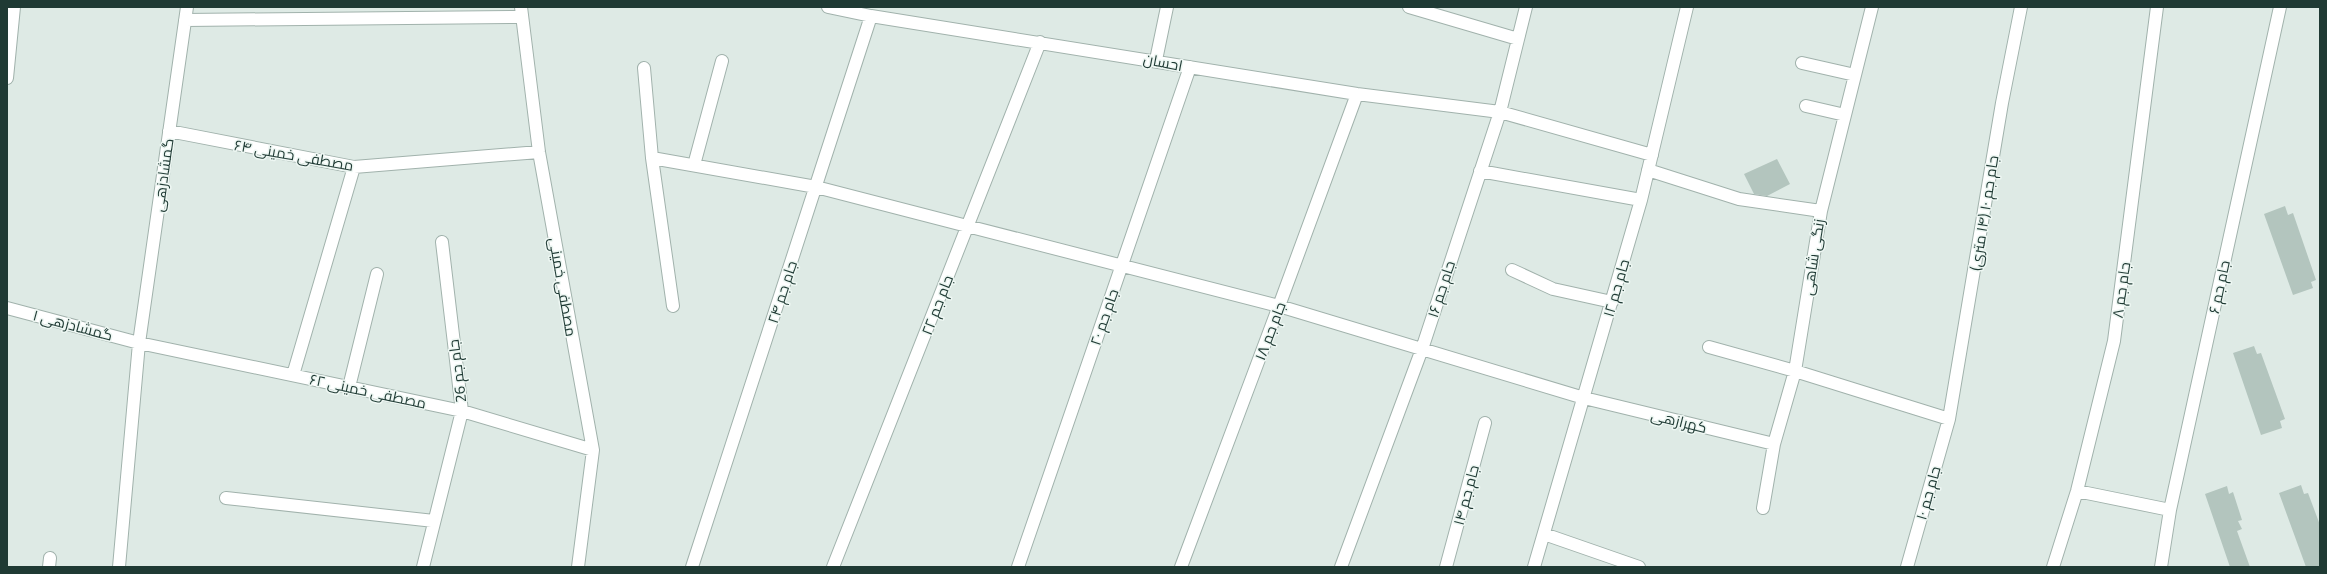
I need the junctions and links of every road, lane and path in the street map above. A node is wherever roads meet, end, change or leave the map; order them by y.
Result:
1 (14, 7) edge
2 (187, 7) edge
3 (828, 7) edge
4 (1167, 7) edge
5 (1409, 7) edge
6 (1526, 7) edge
7 (1687, 7) edge
8 (1872, 7) edge
9 (2021, 7) edge
10 (2157, 7) edge
11 (2280, 7) edge
12 (522, 12) edge
13 (871, 16) junction
14 (185, 20) junction
15 (1518, 39) junction
16 (1040, 42) junction
17 (1156, 60) junction
18 (722, 61) dead end
19 (1802, 63) dead end
20 (1190, 67) junction
21 (644, 68) dead end
22 (1855, 75) junction
23 (7, 78) edge
24 (1356, 94) junction
25 (1806, 106) dead end
26 (1500, 112) junction
27 (1845, 116) junction
28 (169, 131) junction
29 (539, 152) junction
30 (1652, 155) junction
31 (652, 158) junction
32 (694, 165) junction
33 (354, 167) junction
34 (1648, 170) junction
35 (1480, 171) junction
36 (816, 187) junction
37 (1641, 200) junction
38 (1821, 211) junction
39 (968, 226) junction
40 (442, 242) dead end
41 (1122, 265) junction
42 (1512, 270) dead end
43 (377, 274) dead end
44 (1612, 302) junction
45 (673, 306) dead end
46 (1279, 306) junction
47 (7, 308) edge
48 (139, 343) junction
49 (1709, 348) dead end
50 (1422, 349) junction
51 (1795, 371) junction
52 (293, 375) junction
53 (349, 387) junction
54 (1584, 398) junction
55 (462, 410) junction
56 (1949, 419) junction
57 (1485, 423) dead end
58 (1774, 444) junction
59 (593, 450) junction
60 (2077, 491) junction
61 (226, 498) dead end
62 (1762, 508) dead end
63 (2170, 510) junction
64 (434, 521) junction
65 (1544, 534) junction
66 (120, 567) edge
67 (423, 567) edge
68 (578, 567) edge
69 (692, 567) edge
70 (834, 567) edge
71 (1018, 567) edge
72 (1180, 567) edge
73 (1341, 567) edge
74 (1446, 567) edge
75 (1534, 567) edge
76 (1639, 567) edge
77 (1907, 567) edge
78 (2053, 567) edge
79 (2161, 567) edge

1 - 23 street
2 - 14 street, گمشادزهی
3 - 13 street, احسان
4 - 17 street
5 - 15 street
6 - 15 street, جام جم ۱۶
7 - 30 street, جام جم ۱۲
8 - 22 street, زنگی شاهی
9 - 56 street, جام جم ۱۰ (۱۴ متری)
10 - 60 street, جام جم ۸
11 - 63 street, جام جم ۶
12 - 14 street
12 - 29 street, مصطفی خمینی
13 - 16 street, احسان
13 - 36 street, جام جم ۲۴
14 - 28 street, گمشادزهی
15 - 26 street, جام جم ۱۶
16 - 17 street, احسان
16 - 39 street, جام جم ۲۲
17 - 20 street, احسان
18 - 32 street
19 - 22 street
20 - 24 street, احسان
20 - 41 street, جام جم ۲۰
21 - 31 street
22 - 27 street, زنگی شاهی
24 - 26 street, احسان
24 - 46 street, جام جم ۱۸
25 - 27 street
26 - 30 street, احسان
26 - 35 street, جام جم ۱۶
27 - 38 street, زنگی شاهی
28 - 33 street, مصطفی خمینی ۶۴
28 - 48 street, گمشادزهی
29 - 33 street, مصطفی خمینی ۶۴
29 - 59 street, مصطفی خمینی
30 - 34 street, جام جم ۱۲
31 - 32 street, کهرازهی
31 - 45 street
32 - 36 street, کهرازهی
33 - 52 street
34 - 37 street, جام جم ۱۲
34 - 38 street
35 - 37 street
35 - 50 street, جام جم ۱۶
36 - 39 street, کهرازهی
36 - 69 street, جام جم ۲۴
37 - 44 street, جام جم ۱۲
38 - 51 street, زنگی شاهی
39 - 41 street, کهرازهی
39 - 70 street, جام جم ۲۲
40 - 55 street, جام جم 26
41 - 46 street, کهرازهی
41 - 71 street, جام جم ۲۰
42 - 44 street
43 - 53 street
44 - 54 street, جام جم ۱۲
46 - 50 street, کهرازهی
46 - 72 street, جام جم ۱۸
47 - 48 street, گمشادزهی ۱
48 - 52 street, مصطفی خمینی ۶۲
48 - 66 street, گمشادزهی
49 - 51 street
50 - 54 street, کهرازهی
50 - 73 street, جام جم ۱۶
51 - 56 street
51 - 58 street, زنگی شاهی
52 - 53 street, مصطفی خمینی ۶۲
53 - 55 street, مصطفی خمینی ۶۲
54 - 58 street, کهرازهی
54 - 65 street, جام جم ۱۲
55 - 59 street, مصطفی خمینی ۶۲
55 - 64 street, جام جم 26
56 - 77 street, جام جم ۱۰
57 - 74 street, جام جم ۱۴
58 - 62 street, زنگی شاهی
59 - 68 street, مصطفی خمینی
60 - 63 street
60 - 78 street, جام جم ۸
61 - 64 street
63 - 79 street, جام جم ۶
64 - 67 street, جام جم 26
65 - 75 street, جام جم ۱۲
65 - 76 street

